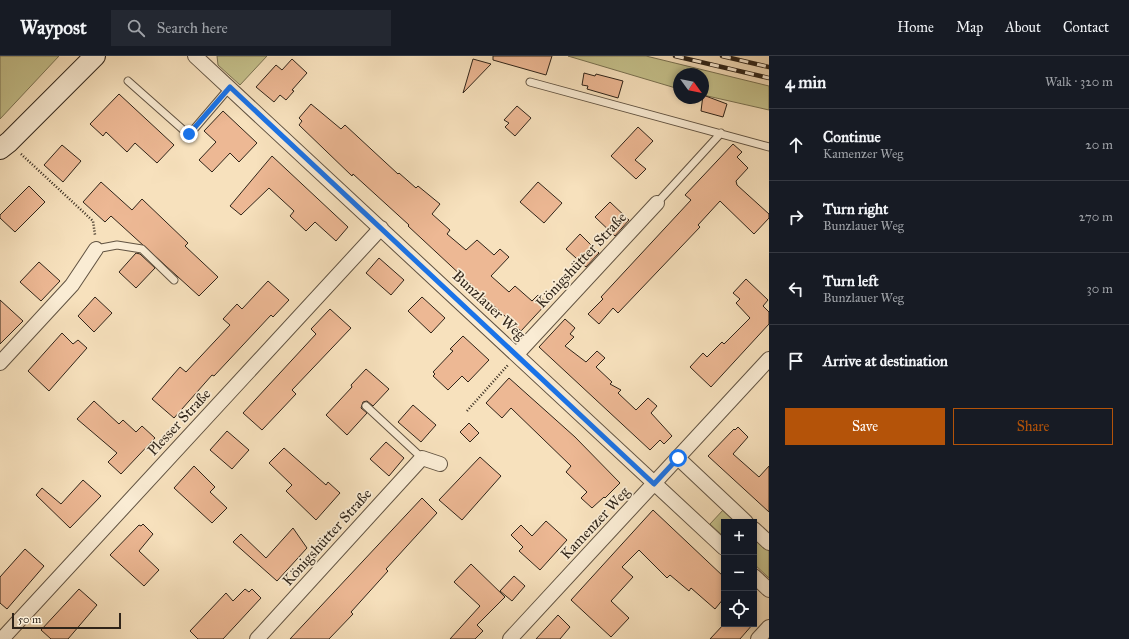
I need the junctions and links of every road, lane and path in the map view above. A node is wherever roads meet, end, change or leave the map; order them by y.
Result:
1 (95, 56) edge
2 (195, 56) edge
3 (128, 81) dead end
4 (530, 82) dead end
5 (230, 87) junction
6 (721, 133) junction
7 (769, 147) edge
8 (3, 150) edge
9 (657, 203) joint
10 (381, 228) junction
11 (96, 249) junction
12 (174, 280) dead end
13 (518, 354) junction
14 (769, 359) edge
15 (0, 363) edge
16 (366, 406) dead end
17 (466, 411) dead end
18 (422, 458) junction
19 (678, 458) junction
20 (440, 464) dead end
21 (654, 484) junction
22 (743, 519) edge
23 (757, 532) edge
24 (769, 543) edge
25 (721, 545) edge
26 (757, 579) edge
27 (769, 590) edge
28 (769, 628) edge
29 (2, 639) edge
30 (257, 639) edge
31 (510, 639) edge
32 (758, 639) edge

1 - 8 main road
2 - 5 street, Bunzlauer Weg
3 - 5 lane
4 - 6 lane
5 - 10 street, Bunzlauer Weg
6 - 7 lane
6 - 9 lane, Königshütter Straße
8 - 11 path
9 - 13 street, Königshütter Straße
10 - 13 street, Bunzlauer Weg
10 - 29 street, Plesser Straße
11 - 12 lane
11 - 15 street
13 - 17 path
13 - 21 street, Bunzlauer Weg
14 - 19 street, Kamenzer Weg
16 - 18 lane
18 - 20 street
18 - 30 street, Königshütter Straße
19 - 21 street, Kamenzer Weg
19 - 22 street
21 - 25 street, Bunzlauer Weg
21 - 31 street, Kamenzer Weg
23 - 24 street
26 - 27 street
28 - 32 street

